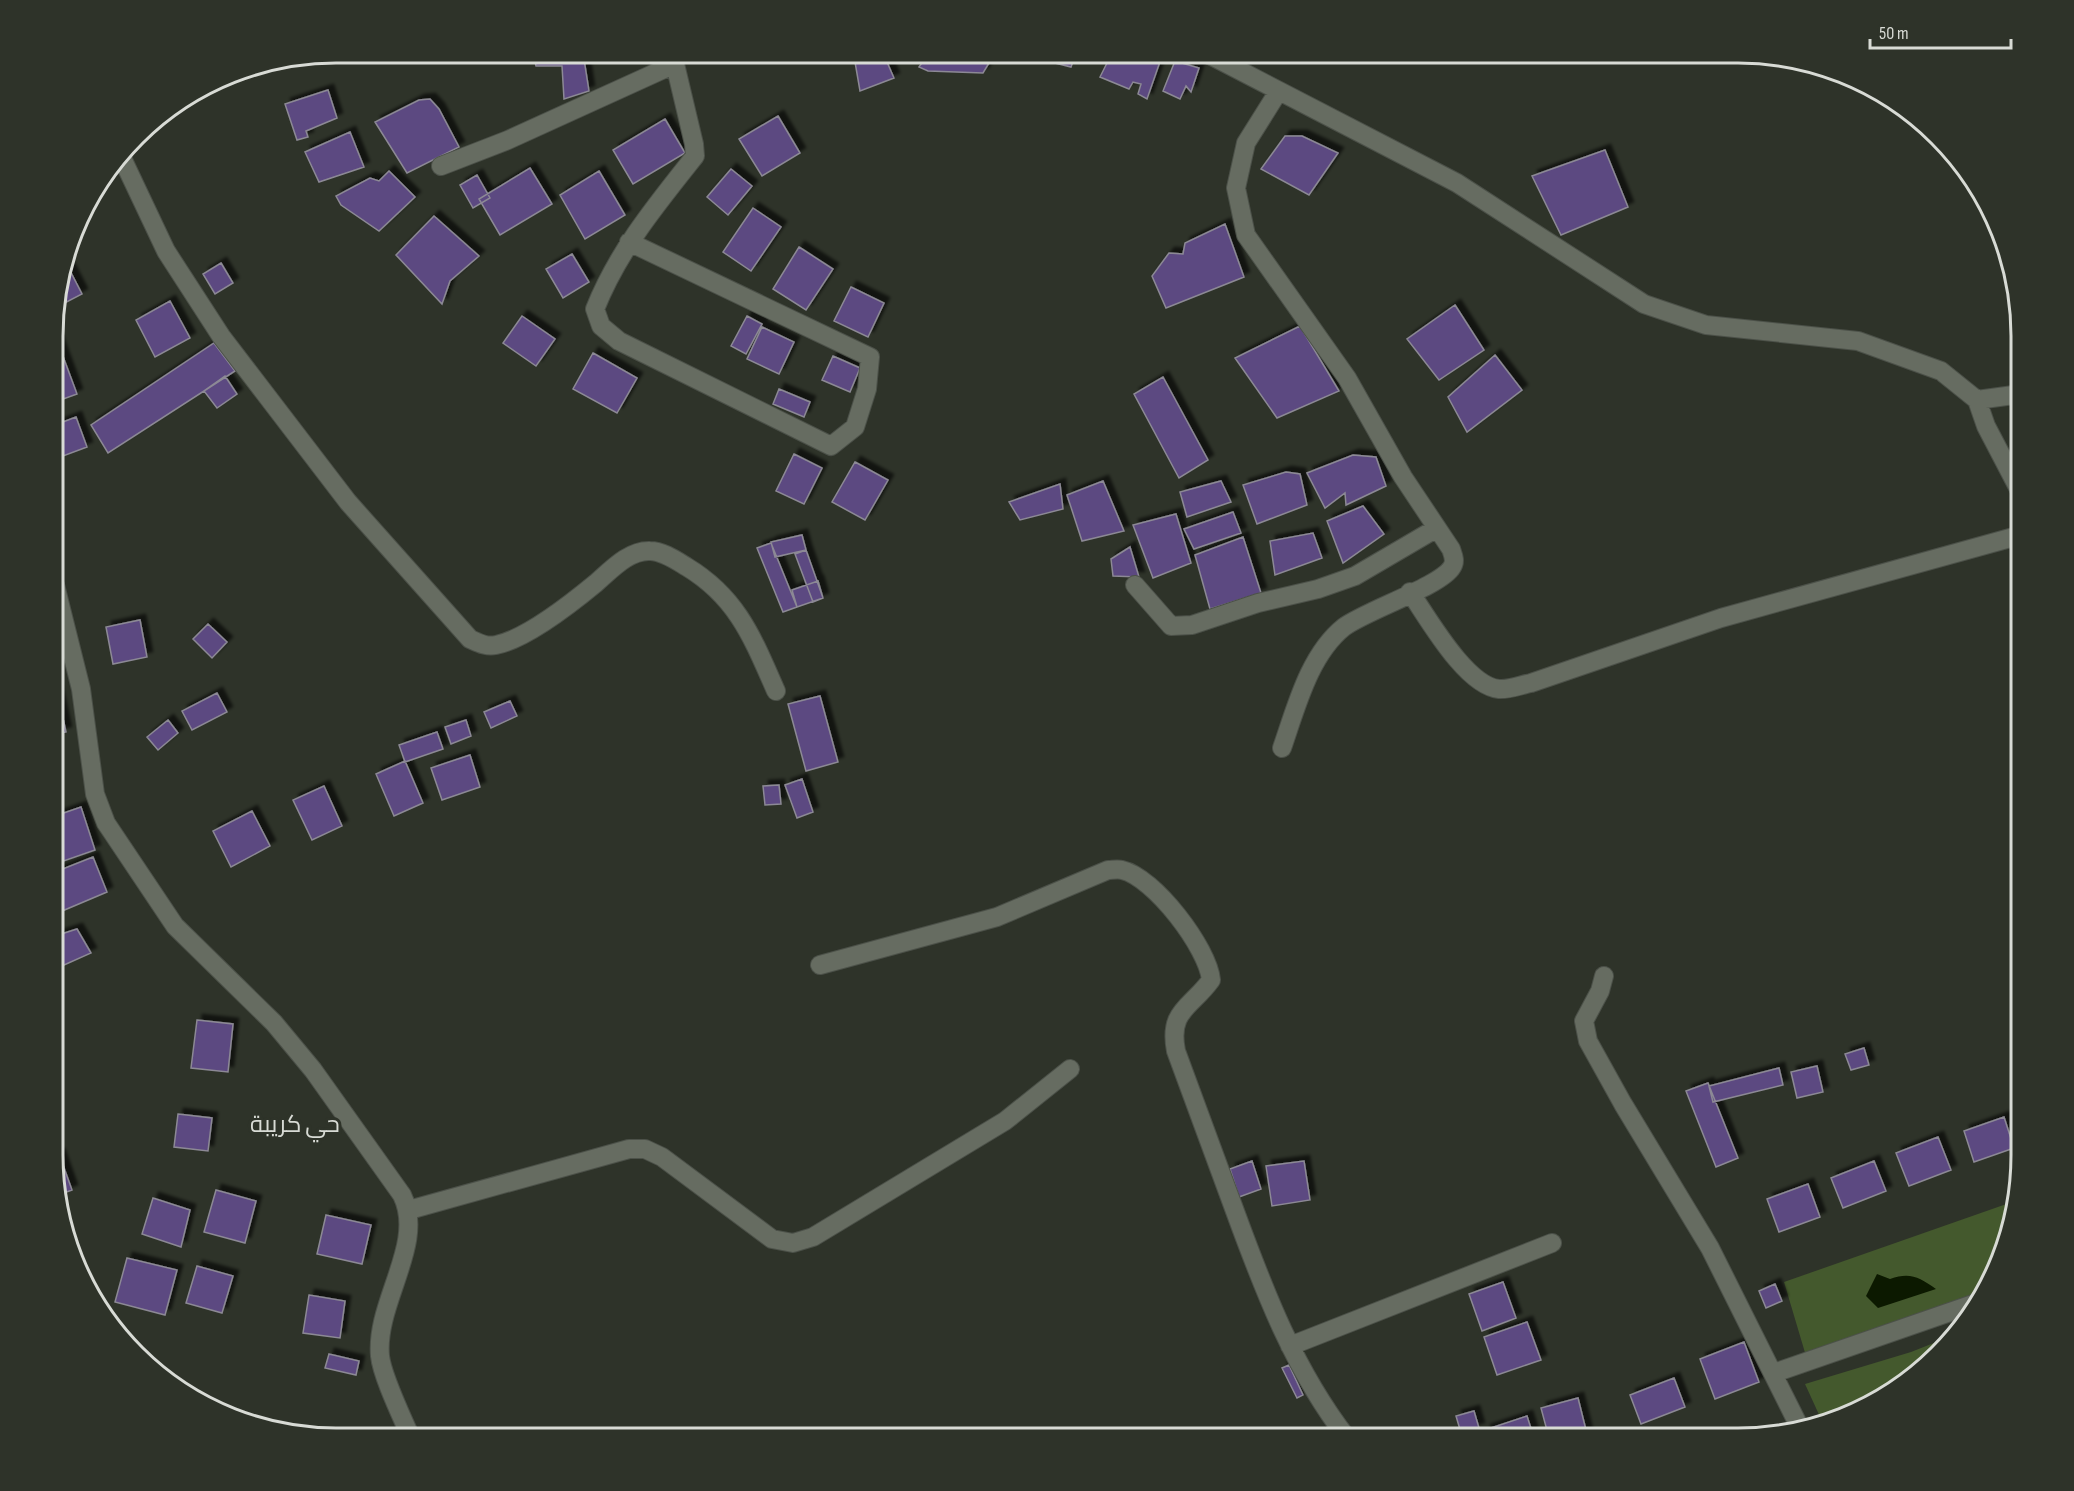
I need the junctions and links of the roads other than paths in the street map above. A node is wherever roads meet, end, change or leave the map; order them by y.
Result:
1 (666, 63) edge
2 (677, 63) edge
3 (1224, 63) edge
4 (1278, 92) junction
5 (125, 163) edge
6 (441, 166) dead end
7 (629, 242) junction
8 (2011, 395) edge
9 (1977, 400) junction
10 (2011, 474) edge
11 (1437, 528) junction
12 (2011, 538) edge
13 (1135, 585) dead end
14 (1410, 592) junction
15 (63, 617) edge
16 (776, 690) dead end
17 (1282, 748) dead end
18 (820, 965) dead end
19 (1604, 976) dead end
20 (1070, 1069) dead end
21 (409, 1210) junction
22 (1552, 1243) dead end
23 (1965, 1307) edge
24 (1290, 1346) junction
25 (1774, 1373) junction
26 (1797, 1422) edge
27 (407, 1428) edge
28 (1340, 1428) edge

1 - 6 street
2 - 7 street
3 - 4 street
4 - 9 street
4 - 11 street
5 - 16 street
7 - 7 street
8 - 9 street
9 - 10 street
11 - 13 street
11 - 14 street
12 - 14 street
14 - 17 street
15 - 21 street
18 - 24 street
19 - 25 street
20 - 21 street
21 - 27 street
22 - 24 street
23 - 25 street
24 - 28 street
25 - 26 street

